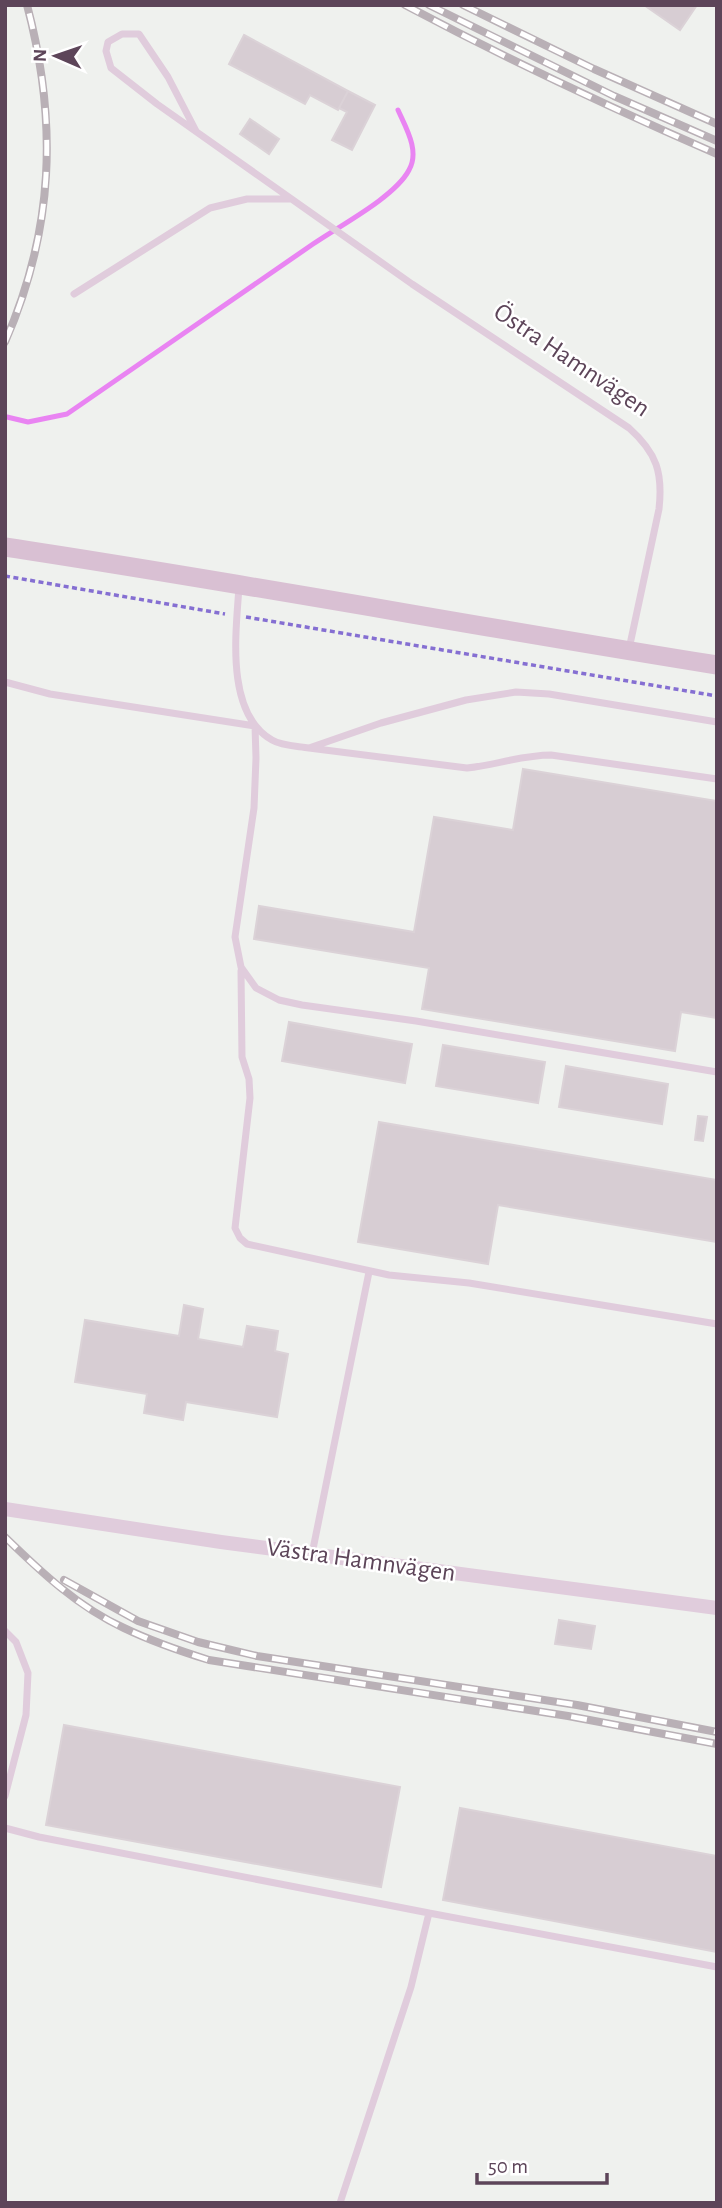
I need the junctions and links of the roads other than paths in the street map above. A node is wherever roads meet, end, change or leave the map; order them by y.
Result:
1 (196, 131) junction
2 (292, 199) junction
3 (74, 294) dead end
4 (5, 547) edge
5 (239, 583) junction
6 (629, 651) junction
7 (717, 665) edge
8 (5, 682) edge
9 (717, 722) edge
10 (255, 726) junction
11 (309, 748) junction
12 (717, 779) edge
13 (241, 967) junction
14 (717, 1072) edge
15 (369, 1272) junction
16 (717, 1324) edge
17 (5, 1508) edge
18 (312, 1554) junction
19 (717, 1608) edge
20 (5, 1631) edge
21 (5, 1796) edge
22 (5, 1828) edge
23 (429, 1913) junction
24 (717, 1967) edge
25 (340, 2203) edge

1 - 1 lane, Östra Hamnvägen
1 - 2 lane, Östra Hamnvägen
2 - 3 lane
2 - 6 lane, Östra Hamnvägen
4 - 5 street
5 - 6 street
5 - 10 lane
6 - 7 street
8 - 10 lane
9 - 11 lane
10 - 11 lane
10 - 13 lane
11 - 12 lane
13 - 14 lane
13 - 15 lane
15 - 16 lane
15 - 18 lane
17 - 18 street, Västra Hamnvägen
18 - 19 street, Västra Hamnvägen
20 - 21 lane
22 - 23 lane
23 - 24 lane
23 - 25 lane

